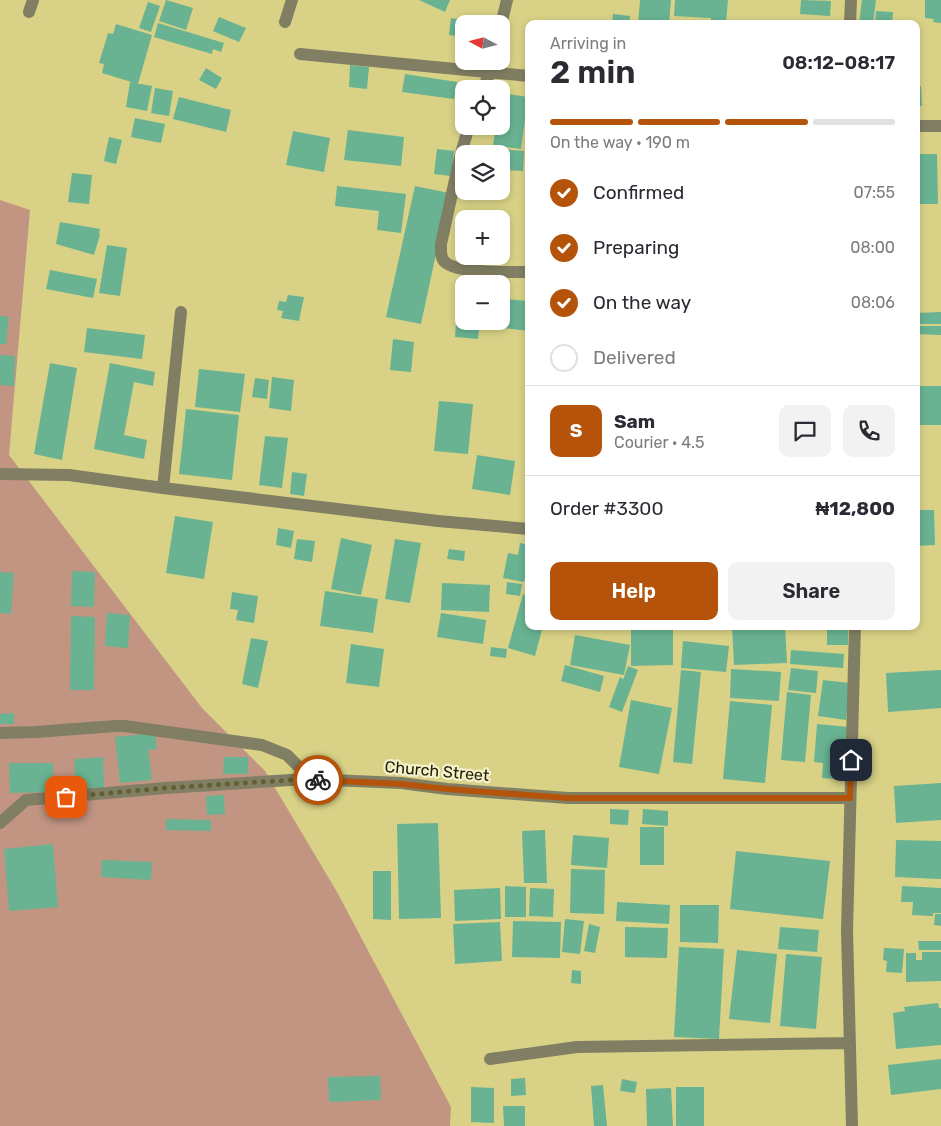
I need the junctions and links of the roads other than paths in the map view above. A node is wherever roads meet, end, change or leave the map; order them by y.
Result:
1 (292, 0) edge
2 (507, 0) edge
3 (851, 0) edge
4 (503, 15) edge
5 (850, 20) edge
6 (285, 22) dead end
7 (300, 54) dead end
8 (455, 64) edge
9 (504, 70) edge
10 (525, 75) edge
11 (920, 126) edge
12 (941, 126) edge
13 (466, 135) edge
14 (525, 272) edge
15 (182, 312) dead end
16 (0, 474) edge
17 (163, 488) junction
18 (525, 529) edge
19 (855, 630) edge
20 (0, 733) edge
21 (307, 779) junction
22 (850, 798) junction
23 (0, 823) edge
24 (849, 1044) junction
25 (490, 1059) dead end
26 (852, 1126) edge

1 - 6 street
2 - 4 street
3 - 5 street
7 - 8 street
9 - 10 street
11 - 12 street
13 - 14 street
15 - 17 street
16 - 17 street
17 - 18 street
19 - 22 street
20 - 21 street
21 - 22 street, Church Street
21 - 23 street, Church Street
22 - 24 street
24 - 25 street
24 - 26 street

